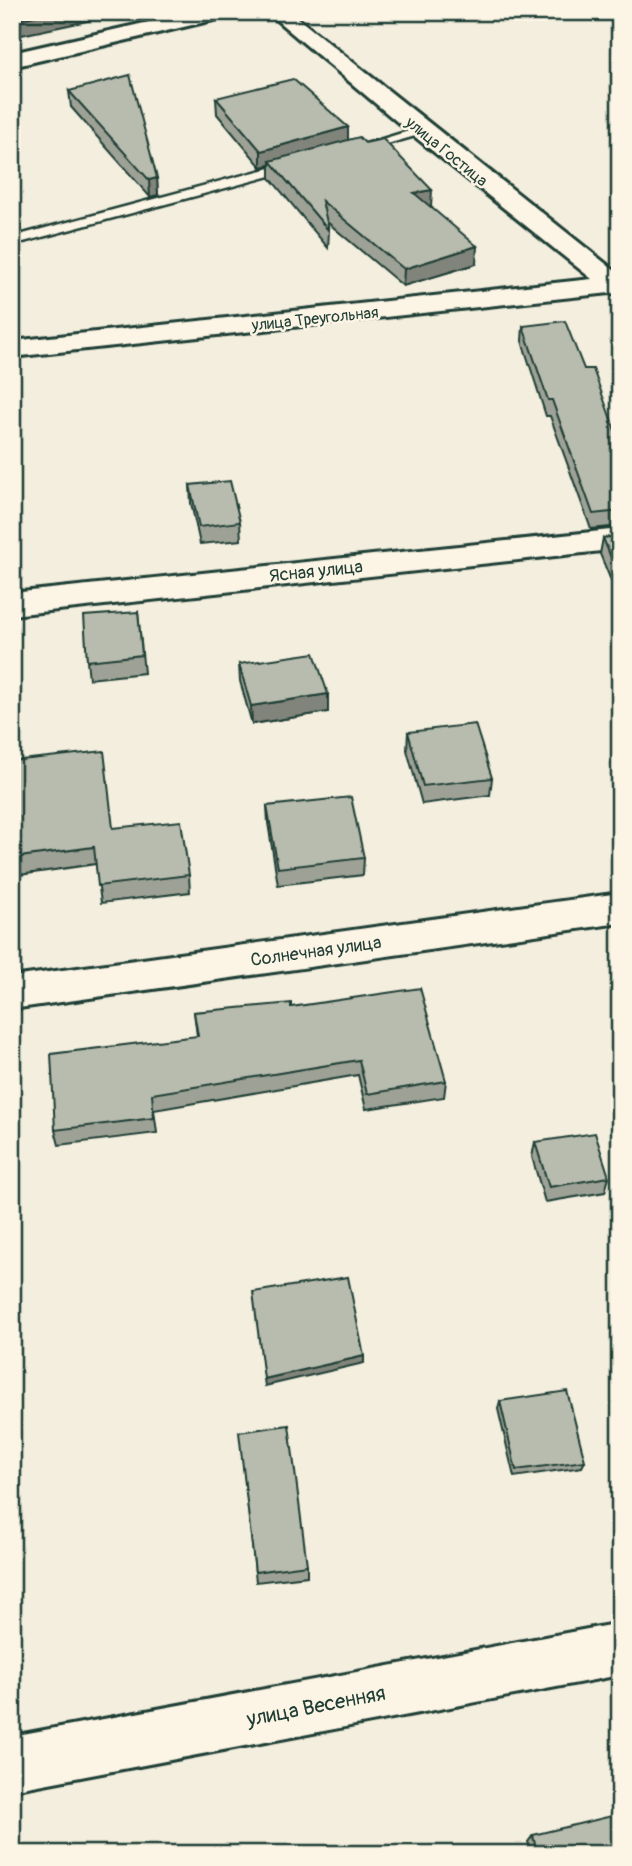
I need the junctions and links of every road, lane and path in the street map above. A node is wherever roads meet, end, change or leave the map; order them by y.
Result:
1 (222, 12) edge
2 (277, 12) edge
3 (12, 60) edge
4 (422, 131) junction
5 (342, 153) edge
6 (303, 163) edge
7 (12, 240) edge
8 (619, 286) edge
9 (12, 349) edge
10 (620, 539) edge
11 (12, 604) edge
12 (620, 908) edge
13 (12, 993) edge
14 (620, 1649) edge
15 (12, 1763) edge

1 - 3 street
2 - 4 street, улица Гостица
4 - 5 lane
4 - 8 street, улица Гостица
6 - 7 lane
8 - 9 street, улица Треугольная
10 - 11 street, Ясная улица
12 - 13 street, Солнечная улица
14 - 15 street, улица Весенняя

